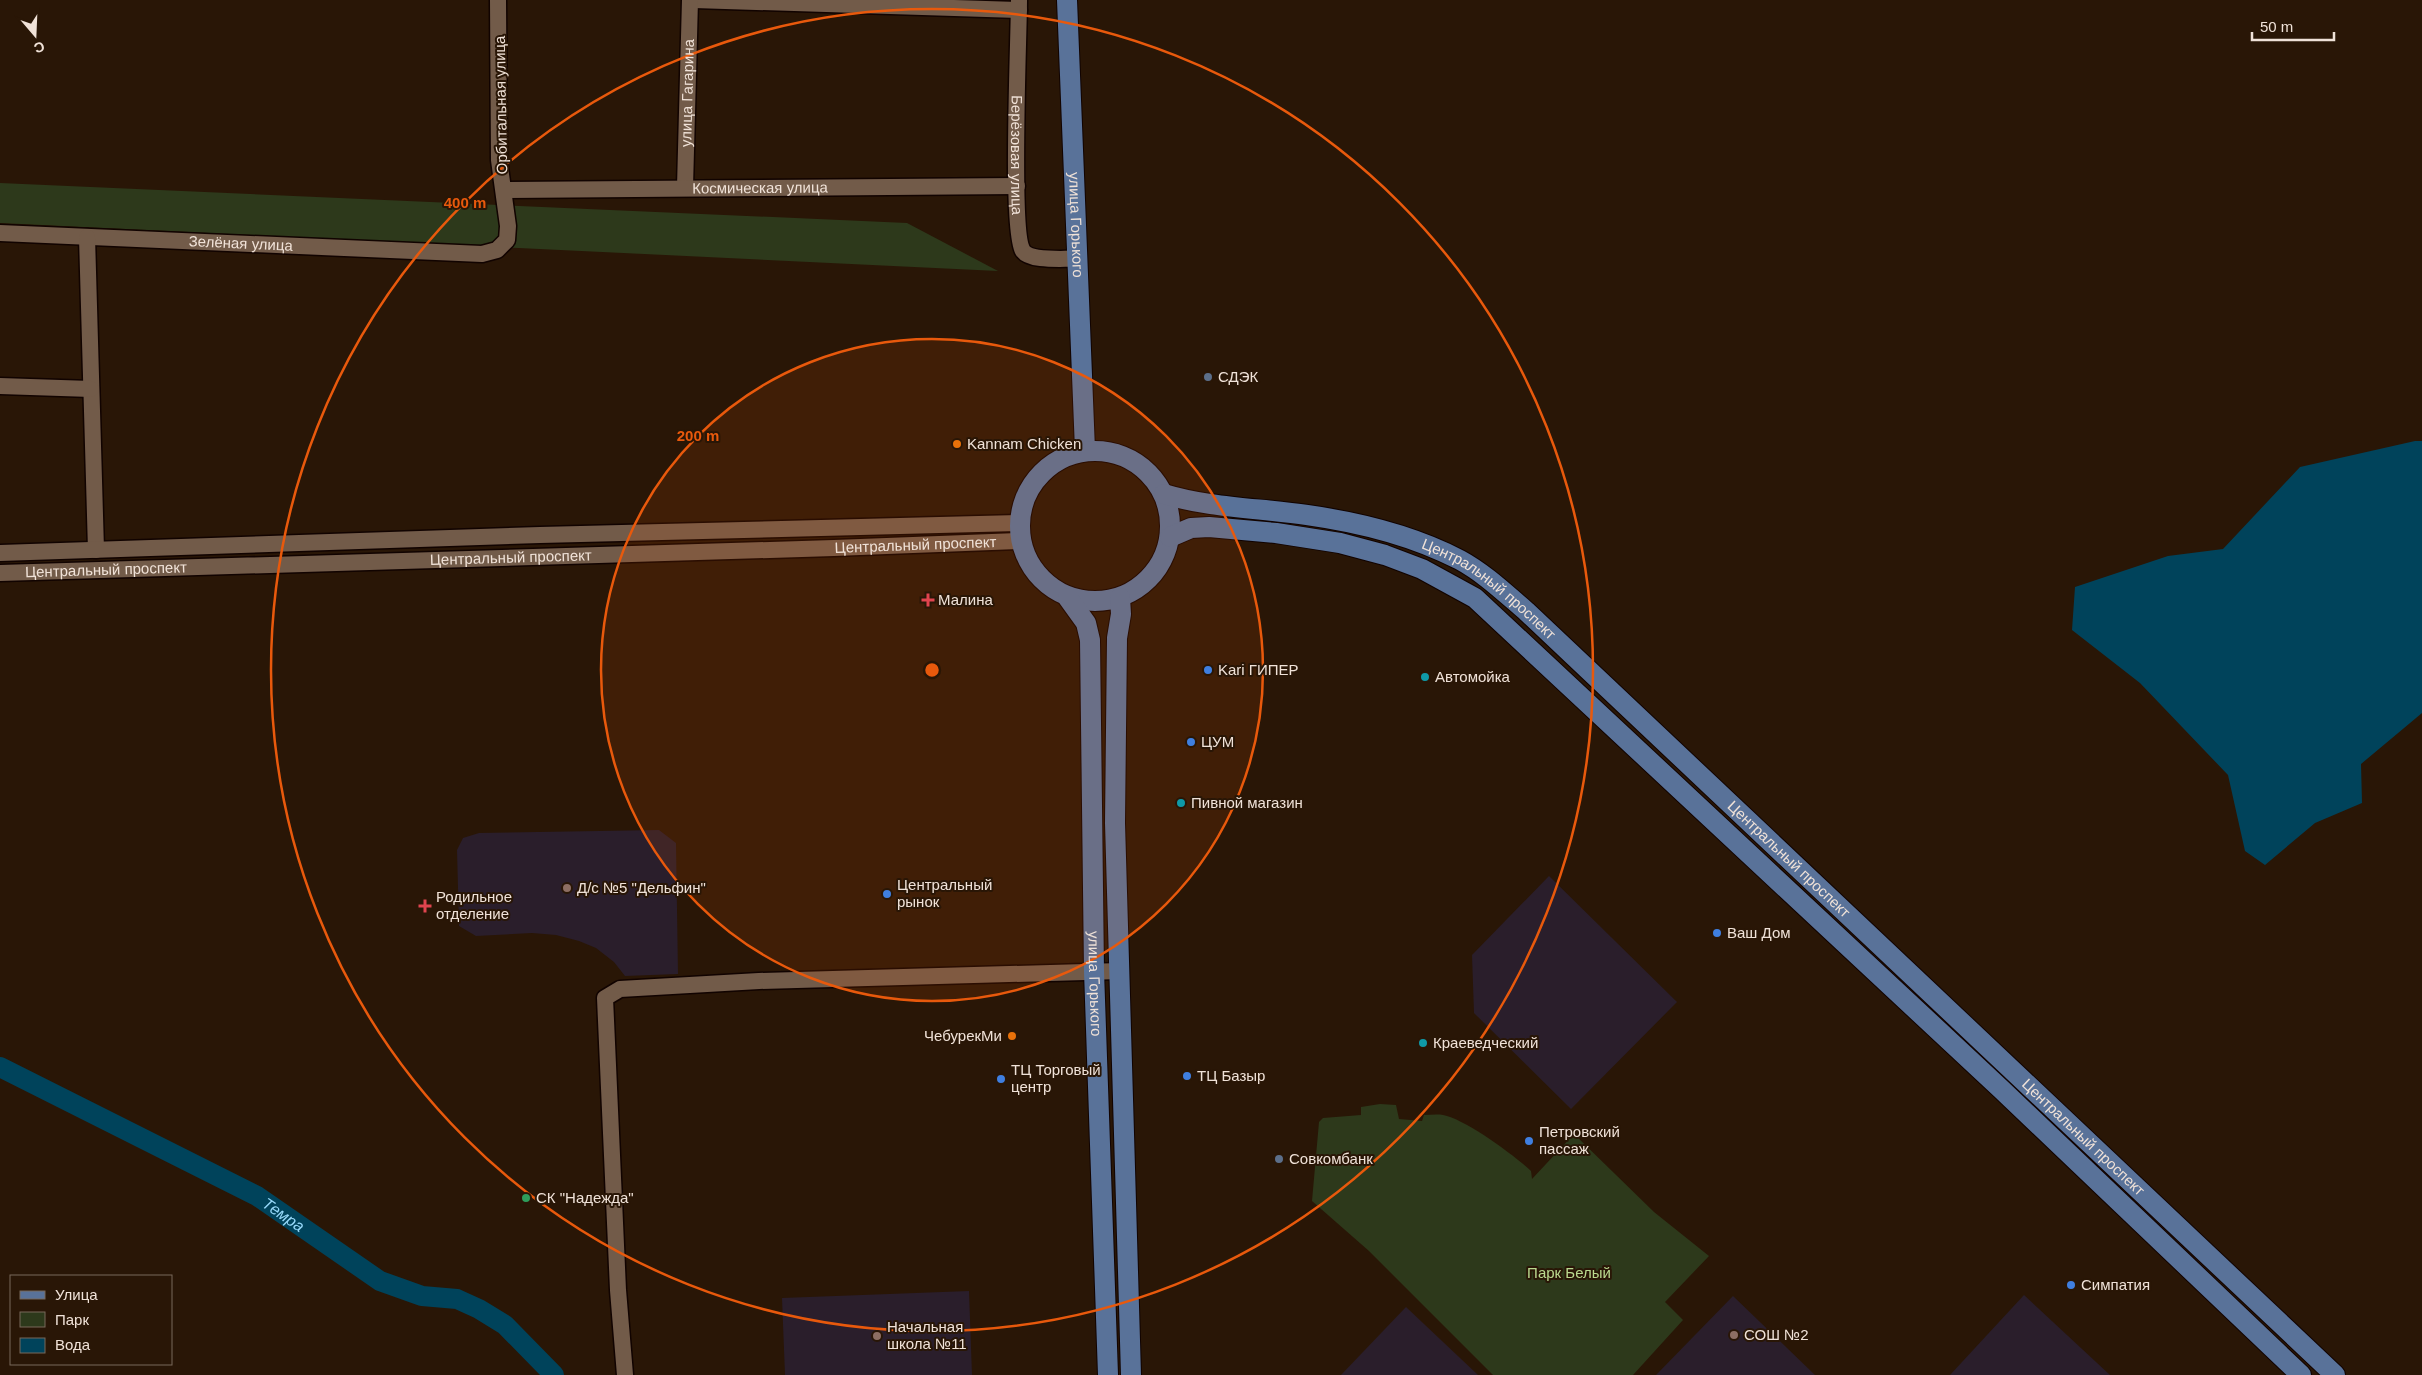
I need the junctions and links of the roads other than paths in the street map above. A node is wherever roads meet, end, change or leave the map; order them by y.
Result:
1 (498, 0) edge
2 (690, 0) edge
3 (694, 0) edge
4 (1067, 0) edge
5 (1019, 5) edge
6 (1016, 186) junction
7 (685, 187) junction
8 (504, 190) junction
9 (0, 233) edge
10 (87, 237) junction
11 (482, 254) joint
12 (1078, 259) junction
13 (0, 386) edge
14 (91, 389) junction
15 (1085, 450) junction
16 (1164, 494) junction
17 (1020, 532) junction
18 (1170, 537) junction
19 (1432, 547) junction
20 (96, 550) junction
21 (0, 553) edge
22 (1422, 569) junction
23 (0, 573) edge
24 (1068, 598) junction
25 (1120, 598) junction
26 (1828, 898) junction
27 (1812, 914) junction
28 (1094, 971) junction
29 (1120, 971) junction
30 (625, 1375) edge
31 (1108, 1375) edge
32 (1131, 1375) edge
33 (2301, 1375) edge
34 (2335, 1375) edge

1 - 8 street, Орбитальная улица
2 - 7 street, улица Гагарина
3 - 5 street
4 - 12 main road, улица Горького
5 - 6 street, Берёзовая улица
6 - 7 street, Космическая улица
6 - 12 street, Берёзовая улица
7 - 8 street, Космическая улица
8 - 11 street, Орбитальная улица
9 - 10 street, Зелёная улица
10 - 11 street, Зелёная улица
10 - 14 street
12 - 15 main road, улица Горького
13 - 14 street
14 - 20 street
15 - 16 main road
15 - 17 main road
16 - 18 main road
16 - 19 main road, Центральный проспект
17 - 20 street, Центральный проспект
17 - 23 street, Центральный проспект
17 - 24 main road
18 - 22 main road, Центральный проспект
18 - 25 main road
19 - 22 main road
19 - 26 main road, Центральный проспект
20 - 21 street, Центральный проспект
22 - 27 main road, Центральный проспект
24 - 25 main road
24 - 28 main road, улица Горького
25 - 29 main road, улица Горького
26 - 27 main road
26 - 34 main road, Центральный проспект
27 - 33 main road, Центральный проспект
28 - 29 street
28 - 30 street
28 - 31 main road, улица Горького
29 - 32 main road, улица Горького

